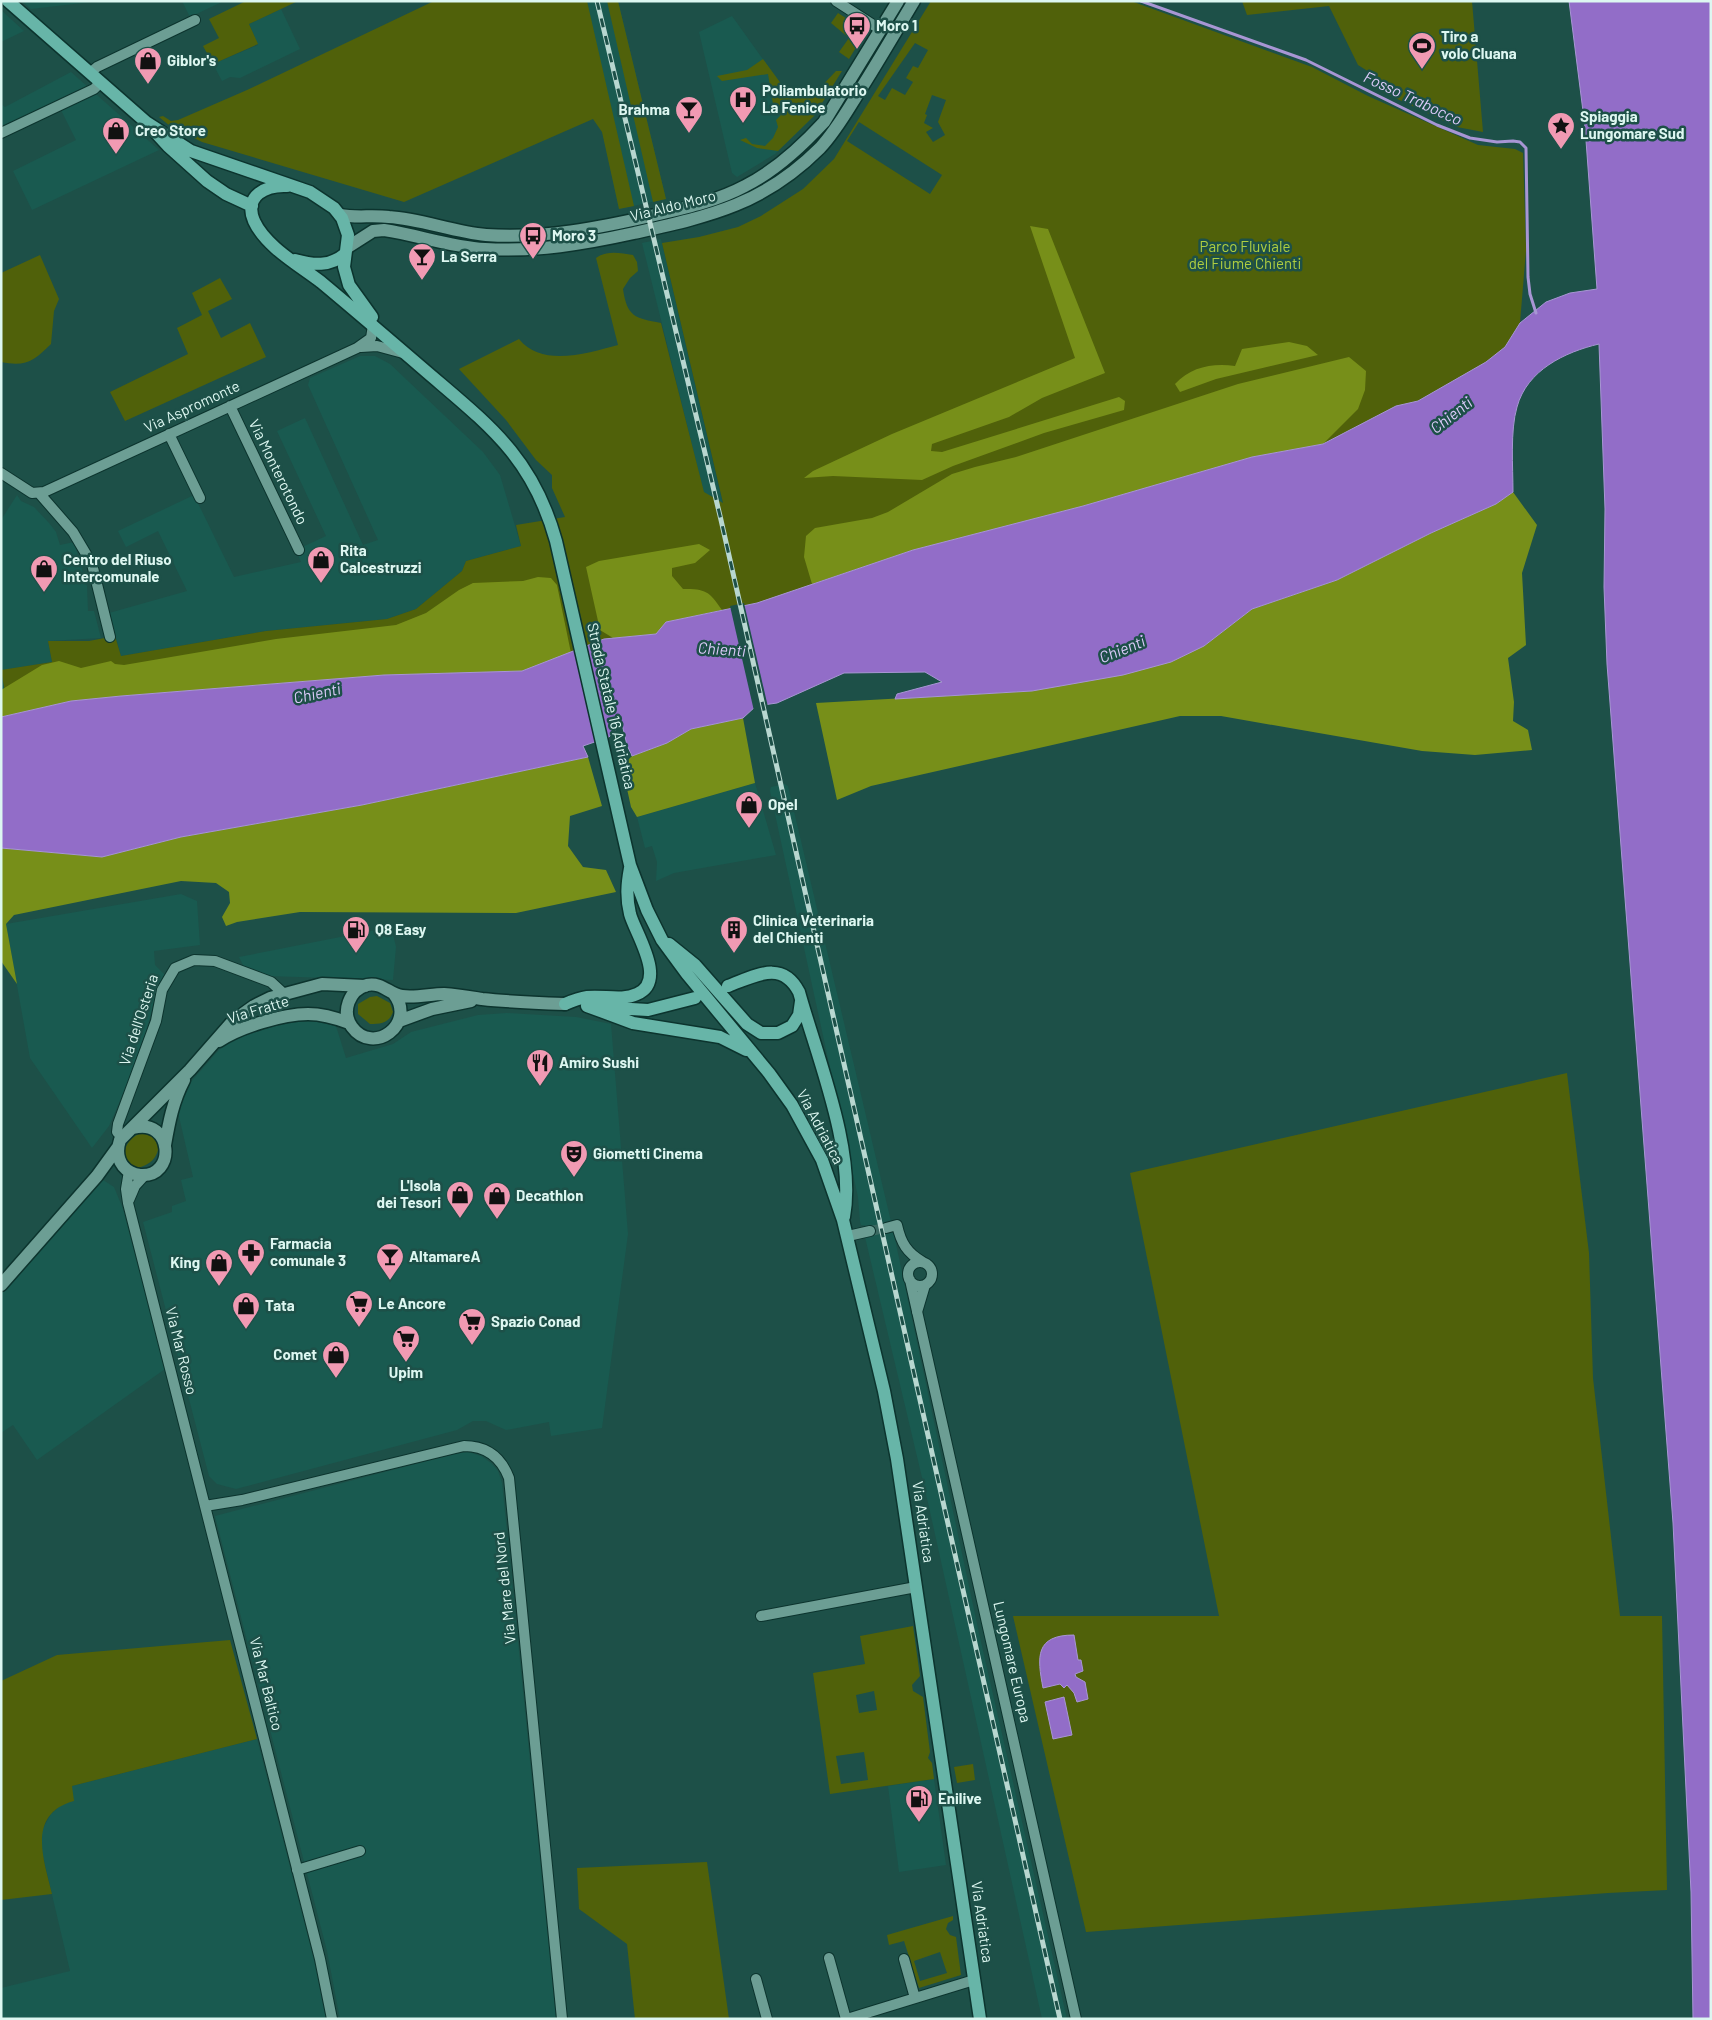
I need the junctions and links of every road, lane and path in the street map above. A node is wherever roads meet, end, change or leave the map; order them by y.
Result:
1 (8, 1) edge
2 (836, 1) edge
3 (898, 1) edge
4 (914, 1) edge
5 (195, 20) dead end
6 (881, 30) junction
7 (858, 66) junction
8 (872, 71) junction
9 (90, 73) junction
10 (100, 82) junction
11 (146, 122) junction
12 (1, 133) edge
13 (287, 186) junction
14 (252, 206) junction
15 (340, 215) junction
16 (346, 250) junction
17 (293, 259) junction
18 (373, 325) junction
19 (357, 348) junction
20 (406, 354) junction
21 (428, 374) junction
22 (230, 406) junction
23 (169, 434) junction
24 (1, 473) edge
25 (39, 493) junction
26 (200, 498) dead end
27 (299, 550) dead end
28 (110, 637) dead end
29 (629, 859) junction
30 (662, 940) junction
31 (365, 986) junction
32 (728, 986) dead end
33 (284, 994) junction
34 (394, 994) junction
35 (695, 998) dead end
36 (483, 999) junction
37 (801, 999) junction
38 (565, 1004) junction
39 (587, 1006) junction
40 (399, 1021) junction
41 (349, 1023) junction
42 (209, 1048) junction
43 (754, 1055) junction
44 (190, 1070) junction
45 (133, 1128) junction
46 (120, 1142) junction
47 (165, 1145) junction
48 (128, 1171) junction
49 (145, 1175) junction
50 (97, 1176) junction
51 (128, 1203) junction
52 (843, 1220) junction
53 (886, 1228) dead end
54 (870, 1231) tunnel mouth
55 (848, 1236) junction
56 (924, 1262) junction
57 (910, 1280) junction
58 (1, 1285) edge
59 (925, 1285) junction
60 (916, 1313) junction
61 (205, 1506) junction
62 (916, 1587) junction
63 (761, 1616) dead end
64 (360, 1851) dead end
65 (297, 1870) junction
66 (828, 1958) dead end
67 (904, 1959) dead end
68 (756, 1978) dead end
69 (974, 1980) junction
70 (916, 1998) junction
71 (332, 2019) edge
72 (562, 2019) edge
73 (767, 2019) edge
74 (846, 2019) edge
75 (980, 2019) edge
76 (1076, 2019) edge

1 - 9 main road
2 - 6 street
3 - 6 street, Via Aldo Moro
4 - 8 street, Via Aldo Moro
5 - 9 street
6 - 7 street, Via Aldo Moro
7 - 8 street
7 - 15 street, Via Aldo Moro
8 - 16 street, Via Aldo Moro
9 - 10 main road
10 - 11 main road
10 - 12 street
11 - 13 main road
11 - 14 main road
13 - 14 main road
13 - 15 main road
14 - 17 main road
15 - 16 main road
16 - 17 main road
16 - 21 main road, Strada Statale 16 Adriatica
17 - 18 main road, Strada Statale 16 Adriatica
18 - 19 street, Via Aspromonte
18 - 20 main road, Strada Statale 16 Adriatica
19 - 20 street, Via Aspromonte
19 - 22 street, Via Aspromonte
20 - 21 main road, Strada Statale 16 Adriatica
21 - 29 main road, Strada Statale 16 Adriatica
22 - 23 street, Via Aspromonte
22 - 27 street, Via Monterotondo
23 - 25 street, Via Aspromonte
23 - 26 street
24 - 25 street
25 - 28 street
29 - 30 main road, Strada Statale 16 Adriatica
29 - 38 main road
30 - 37 main road
30 - 43 main road, Strada Statale 16 Adriatica
31 - 33 street, Via Fratte
31 - 34 street, Via Fratte
31 - 41 street
32 - 37 main road
33 - 42 street, Via Fratte
33 - 46 street, Via dell'Osteria
34 - 36 street, Via Fratte
34 - 40 street
35 - 39 main road
36 - 38 street, Via Fratte
36 - 40 street, Via Fratte
37 - 52 main road
38 - 39 main road
39 - 43 main road
40 - 41 street, Via Fratte
41 - 42 street, Via Fratte
42 - 44 street, Via Fratte
43 - 52 main road, Via Adriatica
44 - 45 street, Via Fratte
44 - 47 street, Via Fratte
45 - 46 street, Via Fratte
45 - 47 street
46 - 48 street
46 - 50 street, Via Fratte
47 - 49 street, Via Fratte
48 - 49 street
48 - 50 street
48 - 51 street, Via Mar Rosso
49 - 51 street
50 - 58 street, Via Fratte
51 - 61 street, Via Mar Rosso
52 - 55 main road, Via Adriatica
53 - 56 street
54 - 55 street
55 - 62 main road, Via Adriatica
56 - 57 street
56 - 59 street
57 - 59 street
57 - 60 street, Lungomare Europa
59 - 60 street
60 - 76 street, Lungomare Europa
61 - 65 street, Via Mar Baltico
61 - 72 street, Via Mare del Nord
62 - 63 street
62 - 69 main road, Via Adriatica
64 - 65 street
65 - 71 street, Via Mar Baltico
66 - 74 street
67 - 70 street
68 - 73 street
69 - 70 street
69 - 75 main road, Via Adriatica
70 - 74 street

